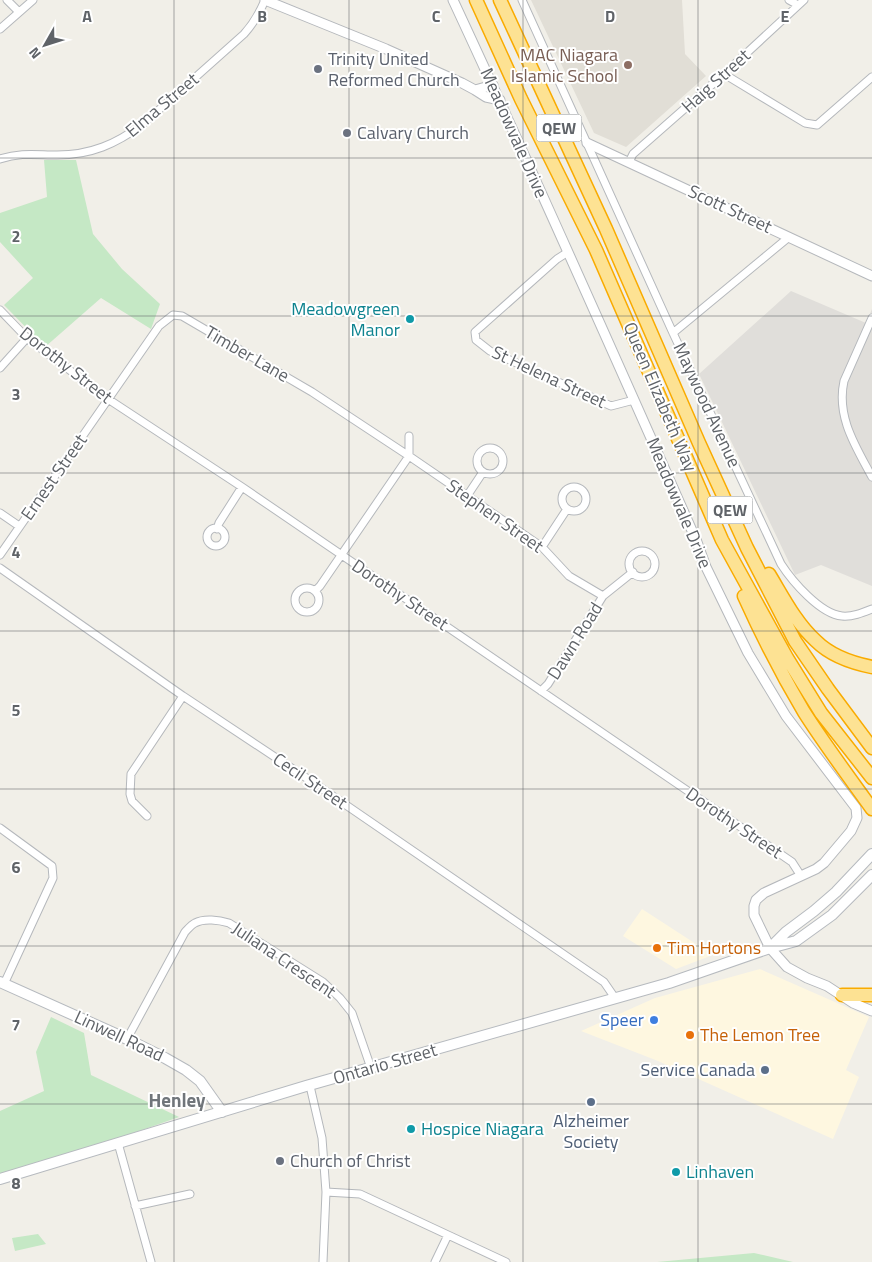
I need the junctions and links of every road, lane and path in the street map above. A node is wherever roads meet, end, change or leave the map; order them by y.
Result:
1 (7, 0) edge
2 (33, 0) edge
3 (265, 0) edge
4 (453, 0) edge
5 (476, 0) edge
6 (500, 0) edge
7 (522, 0) edge
8 (789, 0) edge
9 (801, 3) edge
10 (19, 12) junction
11 (0, 29) edge
12 (724, 74) junction
13 (872, 76) edge
14 (493, 85) junction
15 (475, 90) junction
16 (500, 100) junction
17 (587, 143) junction
18 (0, 159) edge
19 (629, 162) junction
20 (789, 237) junction
21 (568, 252) junction
22 (618, 256) junction
23 (872, 276) edge
24 (0, 310) edge
25 (872, 318) edge
26 (674, 333) junction
27 (27, 338) junction
28 (0, 368) edge
29 (108, 399) junction
30 (634, 400) junction
31 (409, 436) dead end
32 (409, 456) junction
33 (483, 472) dead end
34 (872, 477) edge
35 (242, 487) junction
36 (467, 496) junction
37 (567, 509) dead end
38 (0, 513) edge
39 (19, 526) junction
40 (217, 529) dead end
41 (722, 540) junction
42 (542, 547) junction
43 (0, 555) edge
44 (341, 555) junction
45 (0, 568) edge
46 (633, 572) dead end
47 (315, 591) dead end
48 (603, 596) junction
49 (872, 609) edge
50 (872, 667) edge
51 (541, 691) junction
52 (183, 696) junction
53 (872, 748) edge
54 (872, 778) edge
55 (872, 809) edge
56 (147, 816) dead end
57 (0, 828) edge
58 (871, 854) edge
59 (872, 875) edge
60 (801, 876) junction
61 (770, 948) junction
62 (2, 983) edge
63 (842, 995) junction
64 (872, 995) edge
65 (615, 998) junction
66 (872, 1011) edge
67 (127, 1039) junction
68 (372, 1068) junction
69 (310, 1086) junction
70 (222, 1112) junction
71 (118, 1143) junction
72 (0, 1179) edge
73 (326, 1192) junction
74 (190, 1194) dead end
75 (135, 1206) junction
76 (448, 1235) junction
77 (150, 1262) edge
78 (323, 1262) edge
79 (435, 1262) edge
80 (506, 1262) edge

1 - 10 street
2 - 10 street
3 - 15 street
3 - 18 street, Elma Street
4 - 14 street, Meadowvale Drive
5 - 41 highway, Queen Elizabeth Way / QEW
6 - 22 highway, Queen Elizabeth Way / QEW
7 - 17 street, Maywood Avenue
8 - 9 street
9 - 12 street, Haig Street
10 - 11 street
12 - 13 street
12 - 19 street, Haig Street
14 - 15 street
14 - 16 street, Meadowvale Drive
15 - 16 street
16 - 21 street, Meadowvale Drive
17 - 19 street, Scott Street
17 - 26 street, Maywood Avenue
19 - 20 street, Scott Street
20 - 23 street, Scott Street
20 - 26 street
21 - 30 street, Meadowvale Drive
21 - 30 street, St Helena Street
22 - 50 highway
22 - 53 highway, Queen Elizabeth Way / QEW
24 - 27 street, Dorothy Street
25 - 34 street
26 - 49 street, Maywood Avenue
27 - 28 street
27 - 29 street, Dorothy Street
29 - 32 street, Timber Lane
29 - 35 street, Dorothy Street
29 - 39 street, Ernest Street
30 - 60 street, Meadowvale Drive
31 - 32 street
32 - 36 street, Stephen Street
32 - 44 street
33 - 36 street
35 - 40 street
35 - 44 street, Dorothy Street
36 - 42 street, Stephen Street
37 - 42 street
38 - 39 street
39 - 43 street, Ernest Street
41 - 54 highway, Queen Elizabeth Way / QEW
41 - 55 highway
42 - 48 street, Stephen Street
44 - 47 street
44 - 51 street, Dorothy Street
45 - 52 street, Cecil Street
46 - 48 street, Dawn Road
48 - 51 street, Dawn Road
51 - 60 street, Dorothy Street
52 - 56 street
52 - 65 street, Cecil Street
57 - 62 street
58 - 61 main road, Ontario Street
59 - 61 main road, Ontario Street
60 - 61 street, Meadowvale Drive
61 - 63 street
61 - 65 main road, Ontario Street
62 - 67 main road, Linwell Road
63 - 64 highway
63 - 66 street
65 - 68 main road, Ontario Street
67 - 68 street, Juliana Crescent
67 - 70 main road, Linwell Road
68 - 69 main road, Ontario Street
69 - 70 main road, Ontario Street
69 - 73 street
70 - 71 main road, Ontario Street
71 - 72 main road, Ontario Street
71 - 75 street
73 - 76 street
73 - 78 street
74 - 75 street
75 - 77 street
76 - 79 street
76 - 80 street

